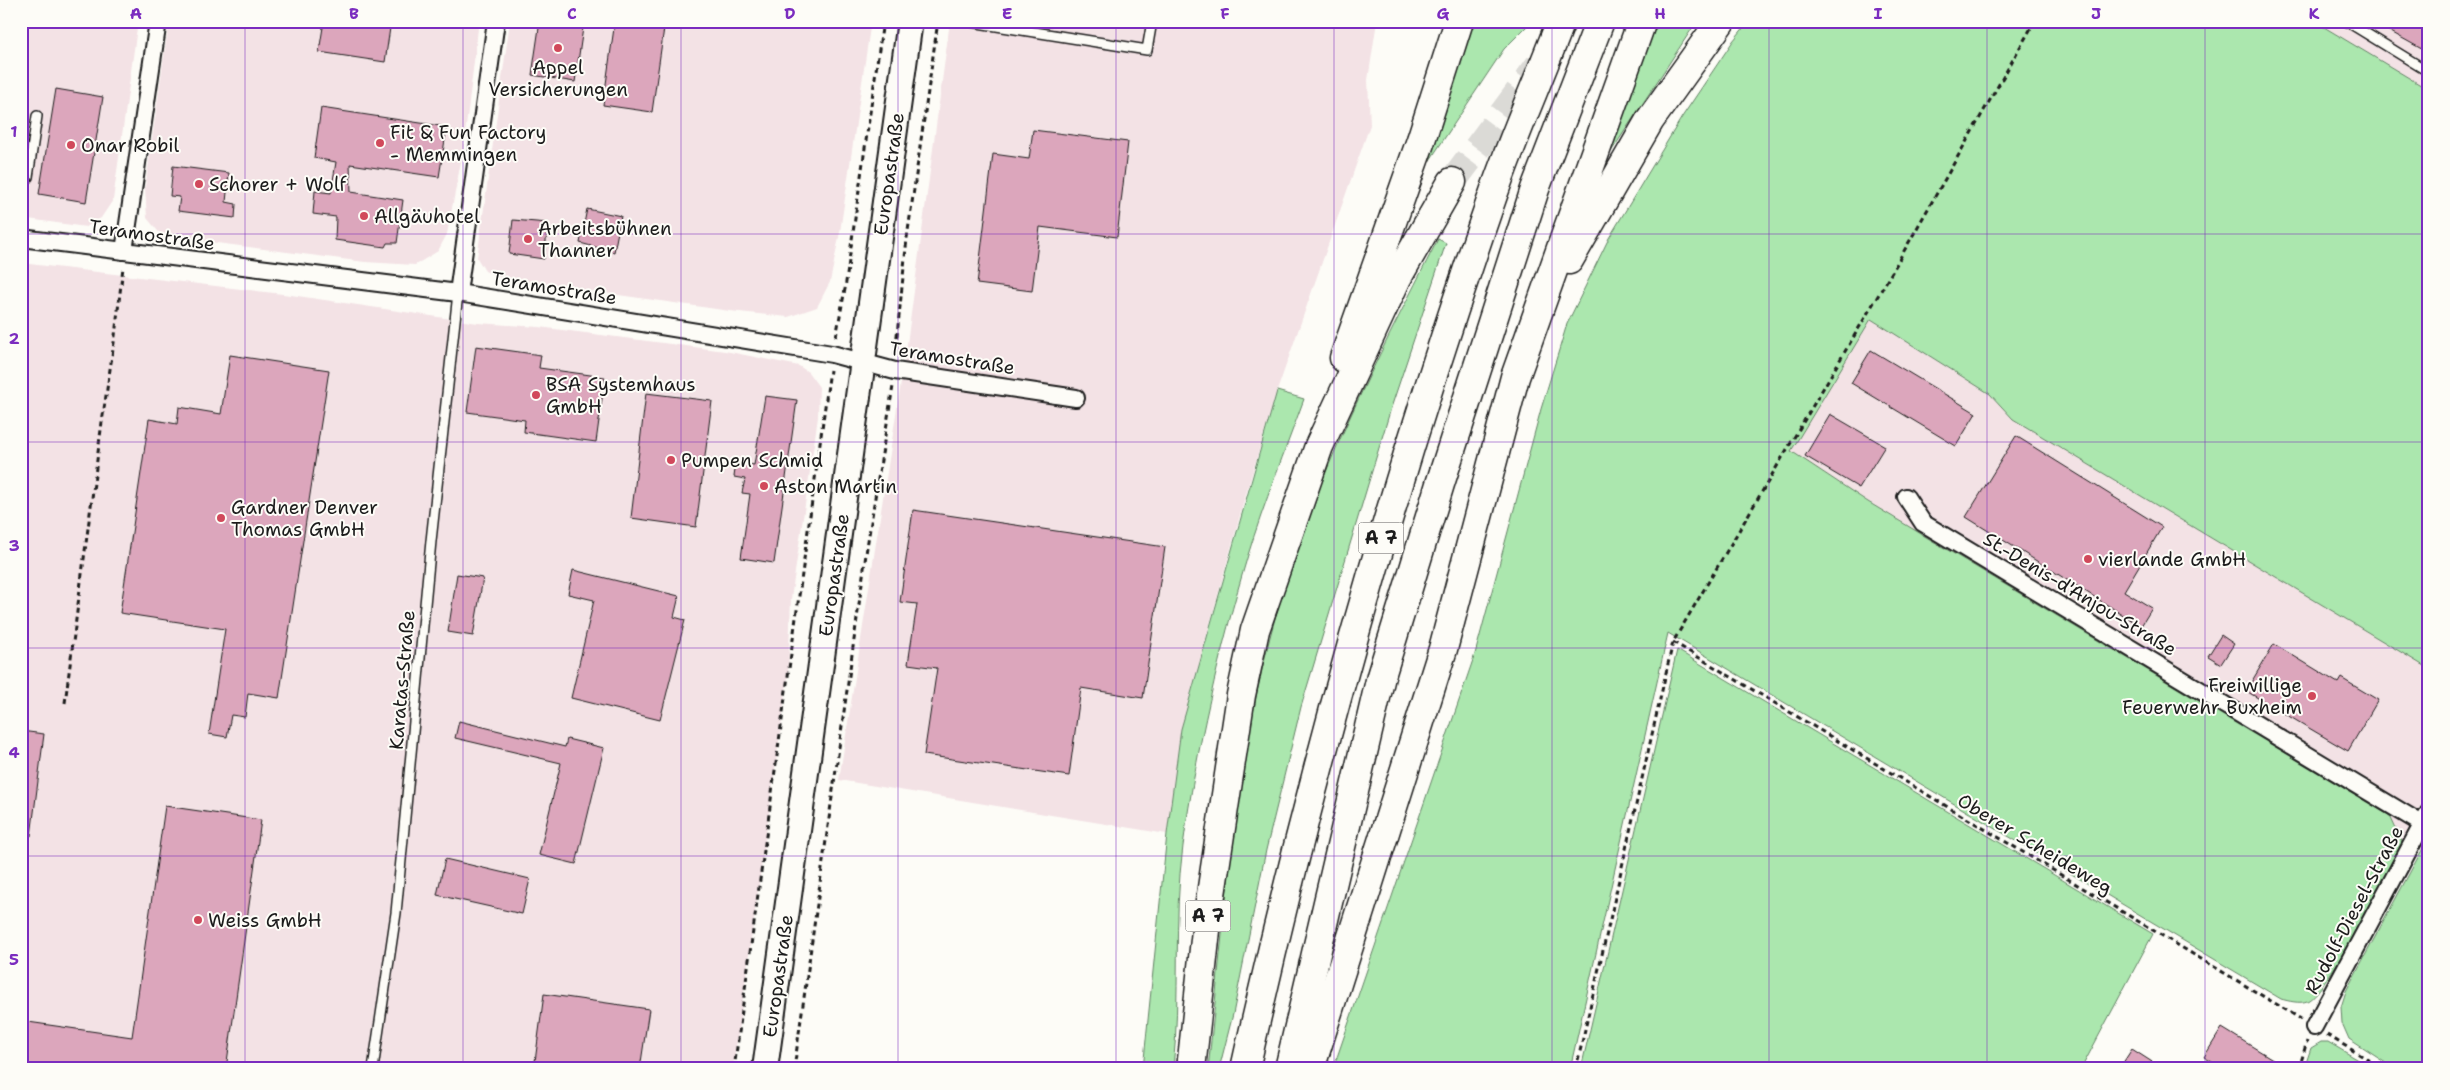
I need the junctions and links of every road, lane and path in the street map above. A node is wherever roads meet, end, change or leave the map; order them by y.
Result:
1 (158, 21) edge
2 (496, 21) edge
3 (882, 21) edge
4 (910, 21) edge
5 (938, 21) edge
6 (966, 21) edge
7 (1152, 21) edge
8 (1459, 21) edge
9 (1562, 21) edge
10 (1600, 21) edge
11 (1642, 21) edge
12 (1721, 21) edge
13 (2035, 21) edge
14 (2346, 21) edge
15 (983, 22) edge
16 (2429, 72) edge
17 (37, 116) dead end
18 (1452, 182) tunnel mouth
19 (21, 186) edge
20 (21, 238) edge
21 (124, 252) junction
22 (458, 293) junction
23 (1536, 317) junction
24 (832, 354) junction
25 (862, 362) junction
26 (895, 371) junction
27 (1076, 398) dead end
28 (1319, 446) junction
29 (1906, 497) dead end
30 (1673, 642) junction
31 (65, 703) dead end
32 (2425, 818) edge
33 (2314, 1027) junction
34 (373, 1069) edge
35 (734, 1069) edge
36 (764, 1069) edge
37 (794, 1069) edge
38 (1191, 1069) edge
39 (1245, 1069) edge
40 (1289, 1069) edge
41 (1310, 1069) edge
42 (1576, 1069) edge
43 (2299, 1069) edge
44 (2384, 1069) edge

1 - 21 street
2 - 22 street
3 - 24 path
4 - 25 main road, Europastraße
5 - 26 path
6 - 15 lane
7 - 15 lane
8 - 28 highway, A 7
9 - 39 highway, A 7
10 - 40 highway, A 7
11 - 23 highway
12 - 23 highway
13 - 30 path
14 - 16 lane
17 - 19 lane
18 - 28 highway, A 7
20 - 21 street, Teramostraße
21 - 22 street, Teramostraße
21 - 31 path
22 - 24 street, Teramostraße
22 - 34 lane, Karatas-Straße
23 - 41 highway
24 - 25 street, Teramostraße
24 - 35 path
25 - 26 street, Teramostraße
25 - 36 main road, Europastraße
26 - 27 street, Teramostraße
26 - 37 path
28 - 38 highway, A 7
29 - 32 street, St.-Denis-d'Anjou-Straße
30 - 33 path, Oberer Scheideweg
30 - 42 path
32 - 33 street, Rudolf-Diesel-Straße
33 - 43 path
33 - 44 path, Oberer Scheideweg

